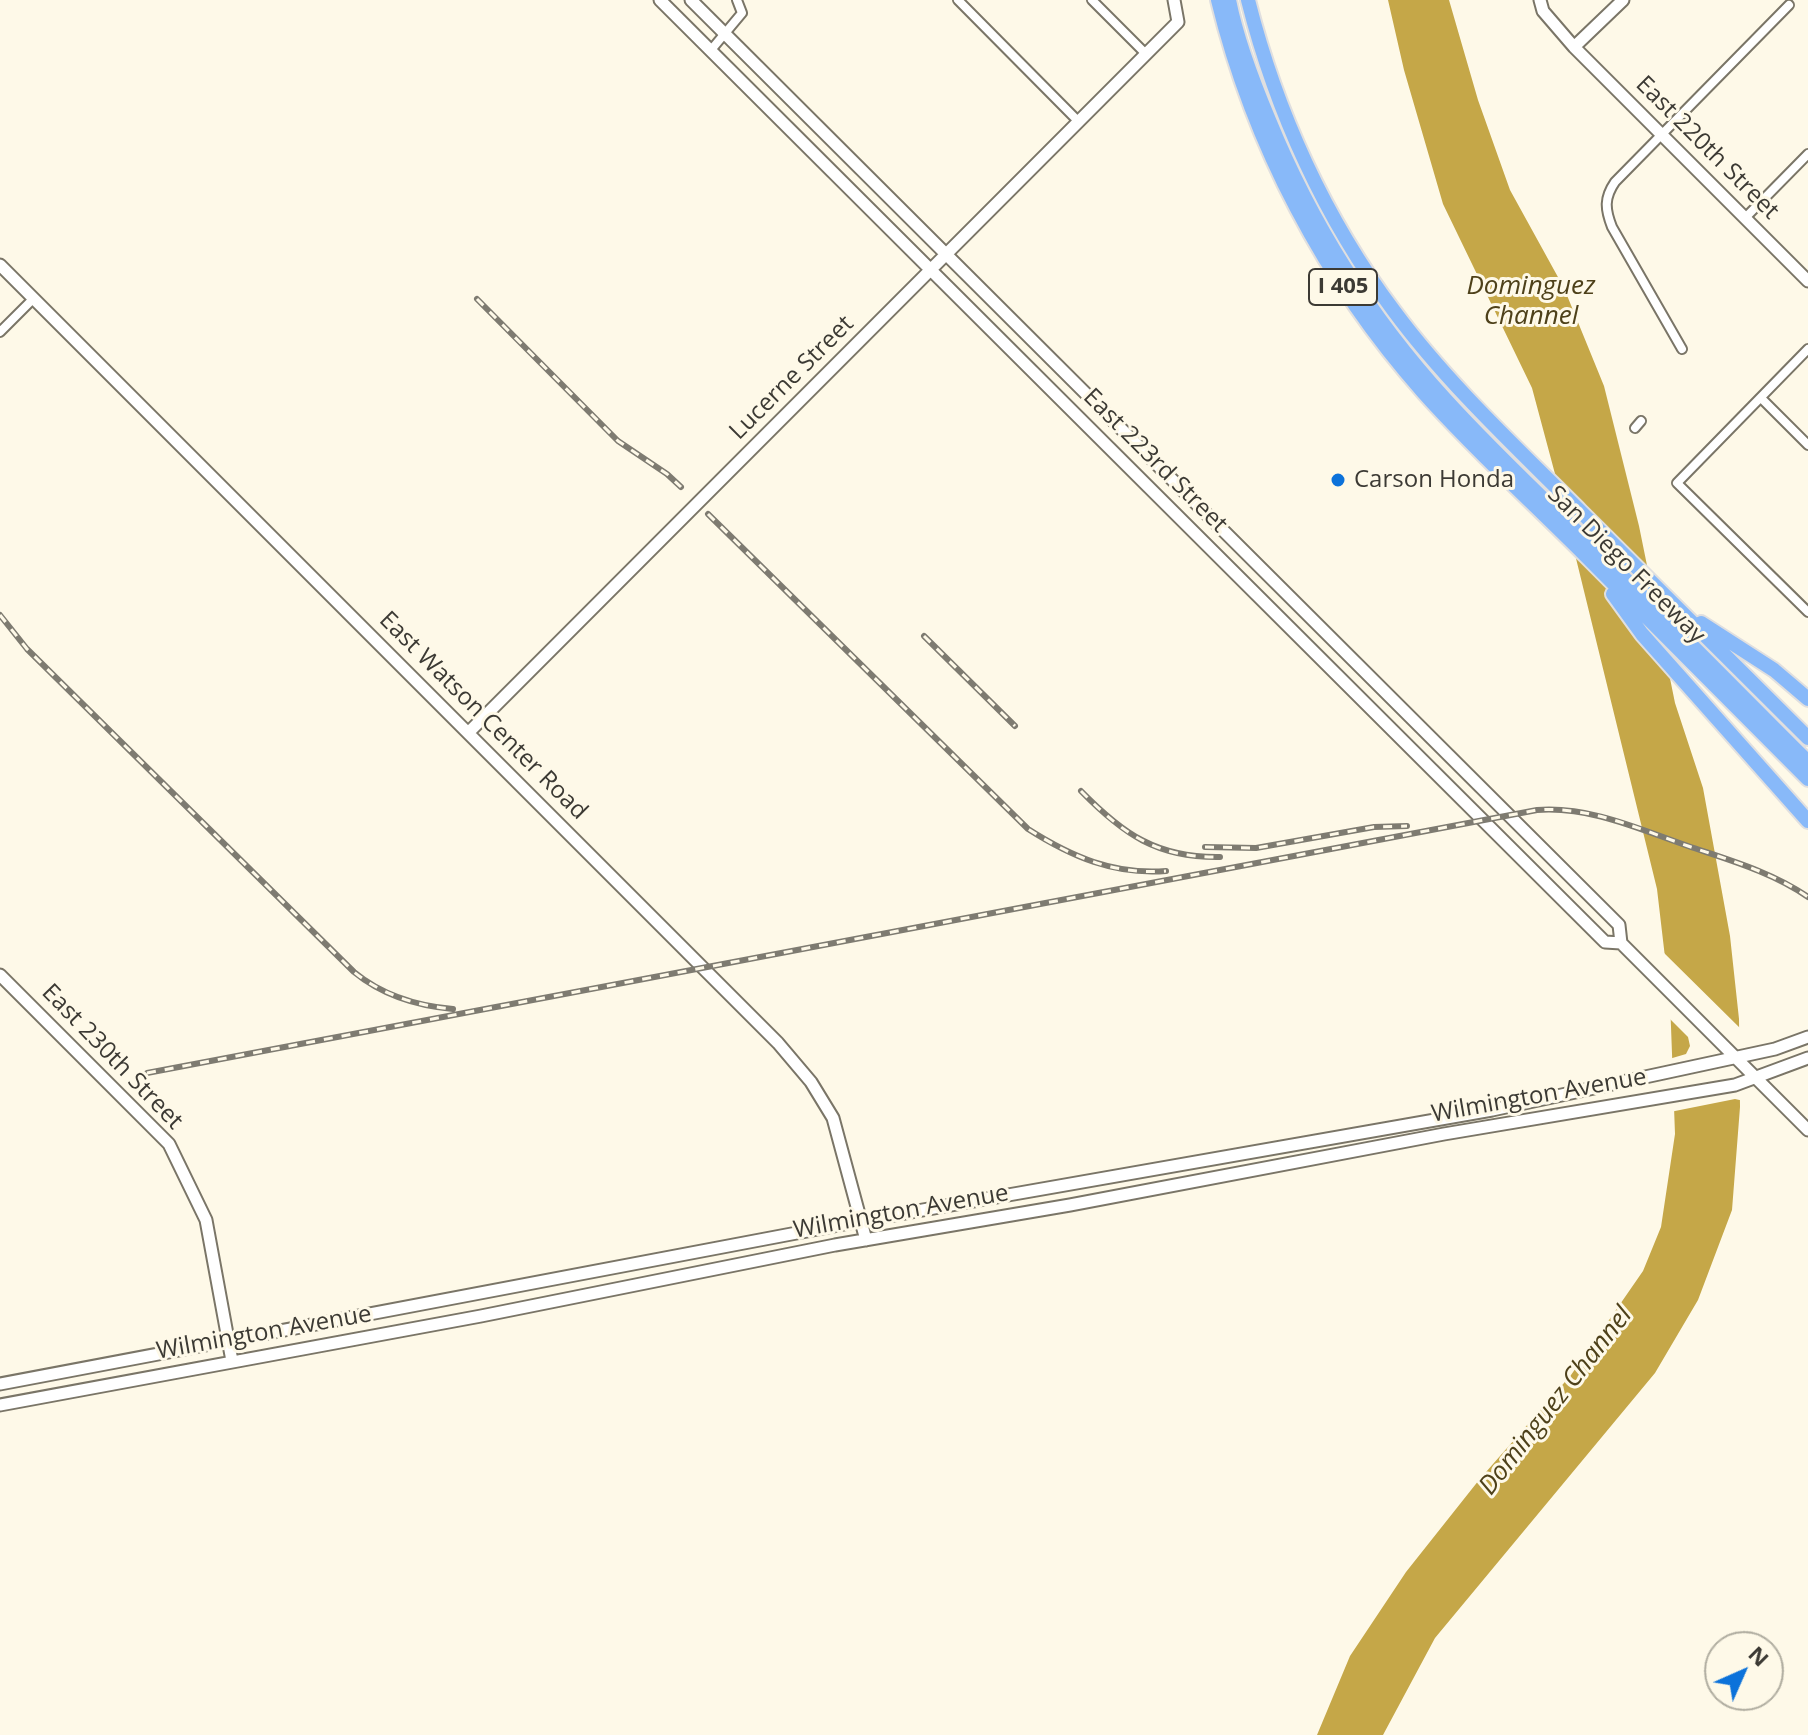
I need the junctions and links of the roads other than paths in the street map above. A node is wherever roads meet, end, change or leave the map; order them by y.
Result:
1 (660, 0) edge
2 (691, 0) edge
3 (737, 0) edge
4 (958, 0) edge
5 (1092, 0) edge
6 (1174, 0) edge
7 (1218, 0) edge
8 (1229, 0) edge
9 (1237, 0) edge
10 (1248, 0) edge
11 (1540, 0) edge
12 (1623, 0) edge
13 (1789, 5) dead end
14 (725, 34) junction
15 (1574, 47) junction
16 (711, 50) junction
17 (1146, 54) junction
18 (1078, 121) junction
19 (1661, 134) junction
20 (1808, 154) edge
21 (1745, 218) junction
22 (946, 254) junction
23 (0, 265) edge
24 (931, 269) junction
25 (1808, 281) edge
26 (33, 299) junction
27 (0, 332) edge
28 (1682, 349) dead end
29 (1808, 349) edge
30 (1761, 398) junction
31 (1808, 445) edge
32 (1543, 493) junction
33 (1587, 557) junction
34 (1677, 608) junction
35 (1808, 612) edge
36 (1684, 634) junction
37 (1808, 699) edge
38 (469, 732) junction
39 (1808, 738) edge
40 (1808, 753) edge
41 (1808, 762) edge
42 (1808, 779) edge
43 (1808, 821) edge
44 (1621, 943) junction
45 (0, 975) edge
46 (1808, 1037) edge
47 (1734, 1057) junction
48 (1808, 1058) edge
49 (1760, 1080) junction
50 (1808, 1130) edge
51 (1263, 1149) junction
52 (1266, 1166) junction
53 (860, 1221) junction
54 (866, 1240) junction
55 (227, 1340) junction
56 (232, 1361) junction
57 (0, 1384) edge
58 (0, 1405) edge

1 - 16 main road, East 223rd Street
2 - 14 main road, East 223rd Street
3 - 14 street
4 - 18 street
5 - 17 street
6 - 17 main road
7 - 33 highway, San Diego Freeway / I 405
8 - 32 highway
9 - 32 highway
10 - 34 highway, San Diego Freeway / I 405
11 - 15 main road, East 220th Street
12 - 15 main road
13 - 19 street
14 - 16 street
14 - 22 main road, East 223rd Street
15 - 19 main road, East 220th Street
16 - 24 main road, East 223rd Street
17 - 18 main road, Lucerne Street
18 - 22 main road, Lucerne Street
19 - 21 main road, East 220th Street
19 - 28 street
20 - 21 street
21 - 25 main road, East 220th Street
22 - 24 main road, Lucerne Street
22 - 44 main road, East 223rd Street
23 - 26 main road, East Watson Center Road
24 - 38 main road, Lucerne Street
24 - 44 main road, East 223rd Street
26 - 27 street
26 - 38 main road, East Watson Center Road
29 - 30 street
30 - 31 street
30 - 35 street
32 - 36 highway
33 - 42 highway, San Diego Freeway / I 405
33 - 43 highway
34 - 37 highway
34 - 39 highway, San Diego Freeway / I 405
36 - 40 highway
36 - 41 highway
38 - 53 main road, East Watson Center Road
44 - 47 main road, East 223rd Street
45 - 55 main road, East 230th Street
46 - 47 main road, Wilmington Avenue
47 - 49 main road, East 223rd Street
47 - 51 main road, Wilmington Avenue
48 - 49 main road, Wilmington Avenue
49 - 50 main road
49 - 52 main road, Wilmington Avenue
51 - 52 main road
51 - 53 main road, Wilmington Avenue
52 - 54 main road, Wilmington Avenue
53 - 54 main road, East Watson Center Road
53 - 55 main road, Wilmington Avenue
54 - 56 main road, Wilmington Avenue
55 - 56 main road, East 230th Street
55 - 57 main road, Wilmington Avenue
56 - 58 main road, Wilmington Avenue

